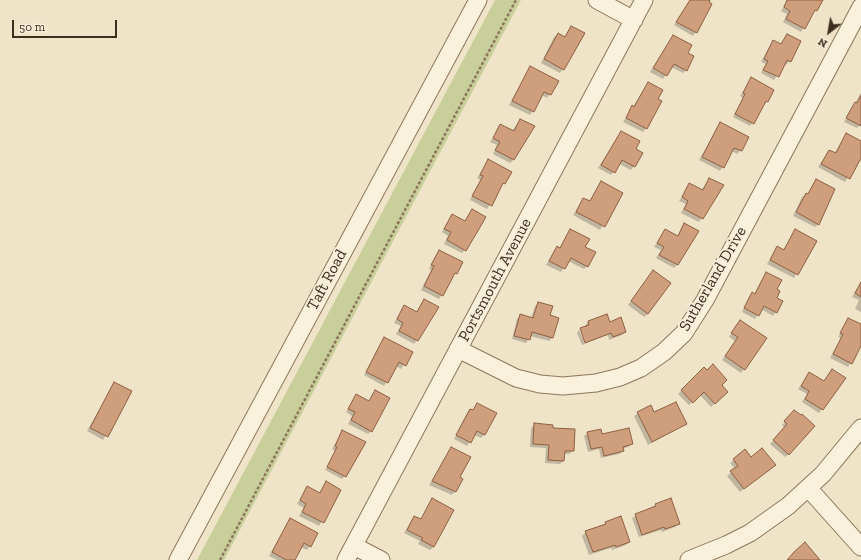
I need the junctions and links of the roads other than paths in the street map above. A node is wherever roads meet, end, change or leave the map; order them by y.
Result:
1 (478, 0) edge
2 (597, 0) edge
3 (644, 0) edge
4 (861, 7) edge
5 (634, 20) junction
6 (458, 349) junction
7 (861, 428) edge
8 (809, 489) junction
9 (861, 547) edge
10 (350, 553) edge
11 (178, 560) edge
12 (381, 560) edge
13 (689, 560) edge

1 - 11 street, Taft Road
2 - 5 street
3 - 5 street, Portsmouth Avenue
4 - 6 street, Sutherland Drive
5 - 6 street, Portsmouth Avenue
6 - 10 street, Portsmouth Avenue
7 - 8 street
8 - 9 street
8 - 13 street
10 - 12 street

